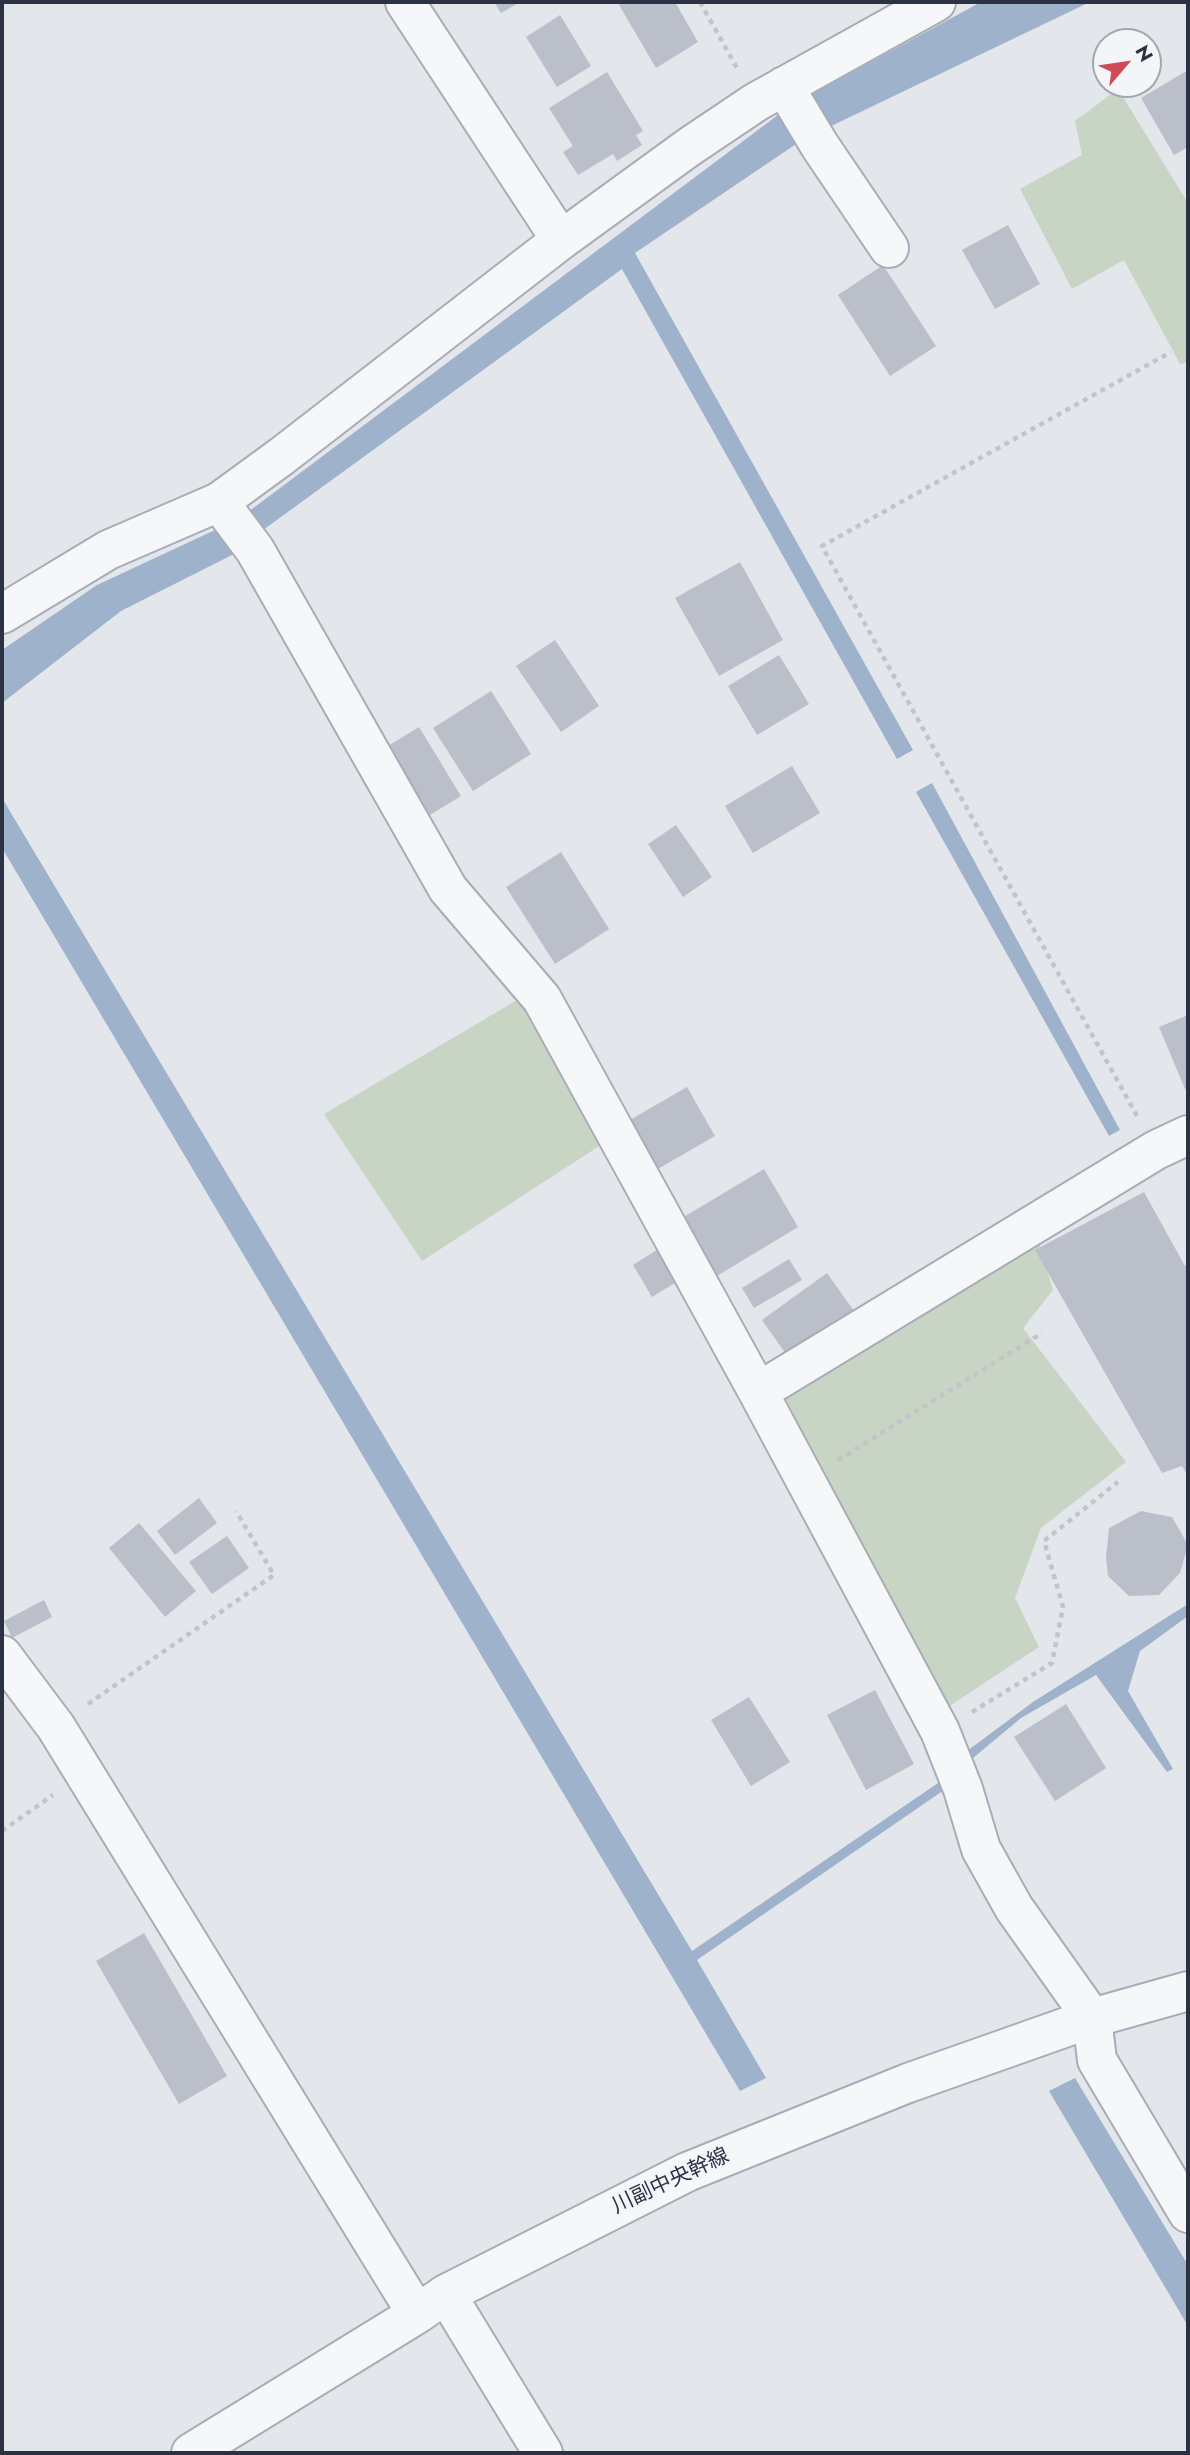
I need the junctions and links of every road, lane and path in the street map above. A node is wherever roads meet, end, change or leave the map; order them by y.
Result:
1 (405, 2) edge
2 (700, 2) edge
3 (936, 2) edge
4 (770, 94) junction
5 (561, 240) junction
6 (889, 248) dead end
7 (1171, 352) dead end
8 (219, 502) junction
9 (2, 614) edge
10 (1172, 1142) edge
11 (1042, 1333) dead end
12 (758, 1392) junction
13 (805, 1481) junction
14 (1118, 1482) dead end
15 (236, 1511) dead end
16 (2, 1655) edge
17 (56, 1727) junction
18 (940, 1731) junction
19 (85, 1773) junction
20 (2, 1831) edge
21 (1188, 1991) edge
22 (1093, 2018) junction
23 (1188, 2213) edge
24 (432, 2304) junction
25 (191, 2453) edge
26 (543, 2453) edge

1 - 5 street
2 - 4 path
3 - 4 street
4 - 5 street
4 - 6 street
5 - 8 street
7 - 10 path
8 - 9 street
8 - 12 street
10 - 12 street
11 - 13 path
12 - 13 street
13 - 18 street
14 - 18 path
15 - 17 path
16 - 17 street
17 - 19 street
18 - 22 street
19 - 20 path
19 - 24 street
21 - 22 street, 川副中央幹線
22 - 23 street
22 - 24 street, 川副中央幹線
24 - 25 street, 川副中央幹線
24 - 26 street

